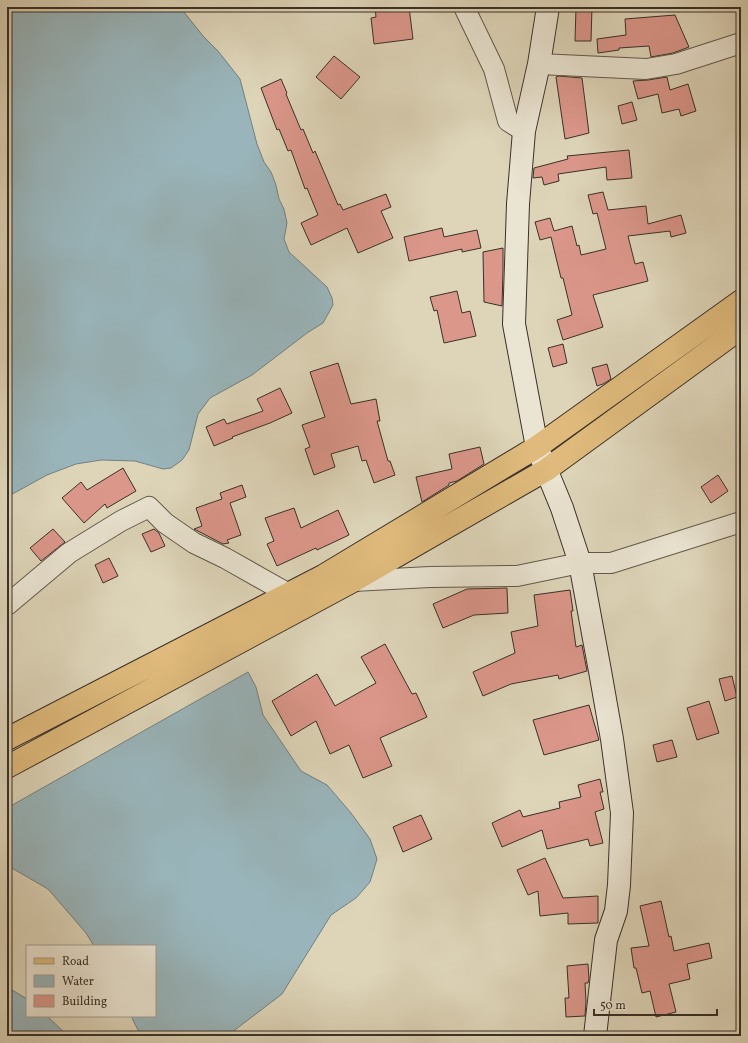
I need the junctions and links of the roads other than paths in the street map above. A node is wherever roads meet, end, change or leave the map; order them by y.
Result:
1 (464, 7) edge
2 (548, 7) edge
3 (741, 43) edge
4 (539, 64) junction
5 (524, 132) junction
6 (741, 302) edge
7 (741, 328) edge
8 (537, 447) junction
9 (546, 470) junction
10 (741, 522) edge
11 (580, 563) junction
12 (353, 582) junction
13 (287, 593) junction
14 (7, 605) edge
15 (304, 608) junction
16 (7, 739) edge
17 (7, 767) edge
18 (595, 1036) edge

1 - 5 street
2 - 4 main road
3 - 4 street
4 - 5 main road
5 - 8 main road
6 - 8 main road
7 - 9 main road
8 - 9 main road
8 - 13 main road
9 - 11 main road
9 - 12 main road
10 - 11 street
11 - 12 street
11 - 18 main road
12 - 15 main road
13 - 14 street
13 - 15 street
13 - 16 main road
15 - 17 main road

